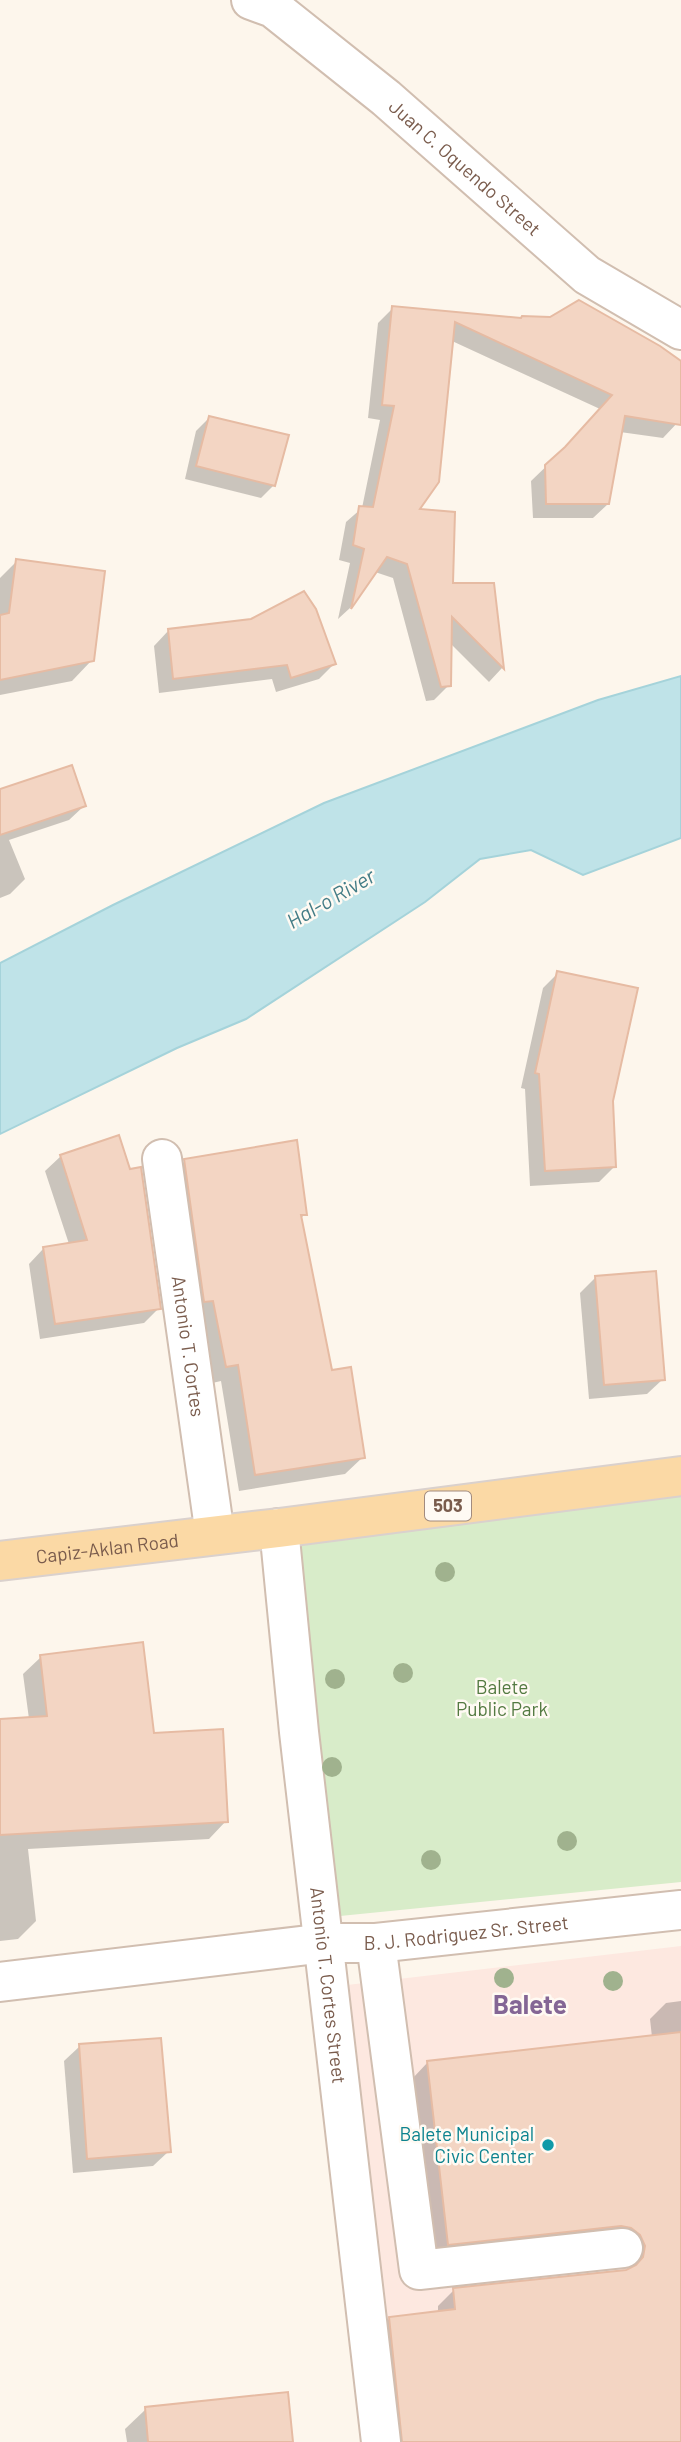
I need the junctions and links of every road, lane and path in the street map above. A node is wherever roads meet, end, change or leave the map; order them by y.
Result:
1 (251, 0) edge
2 (681, 330) edge
3 (162, 1159) dead end
4 (681, 1476) edge
5 (279, 1528) junction
6 (215, 1535) junction
7 (0, 1561) edge
8 (681, 1910) edge
9 (325, 1943) junction
10 (376, 1943) junction
11 (0, 1982) edge
12 (623, 2248) dead end
13 (381, 2442) edge

1 - 2 street, Juan C. Oquendo Street
3 - 6 street, Antonio T. Cortes
4 - 5 main road, 503
5 - 6 main road, 503
5 - 9 street, Antonio T. Cortes Street
6 - 7 main road, Capiz-Aklan Road / 503
8 - 10 street, B. J. Rodriguez Sr. Street
9 - 10 street, B. J. Rodriguez Sr. Street
9 - 11 street, B. J. Rodriguez Sr. Street
9 - 13 street, Antonio T. Cortes Street
10 - 12 street

